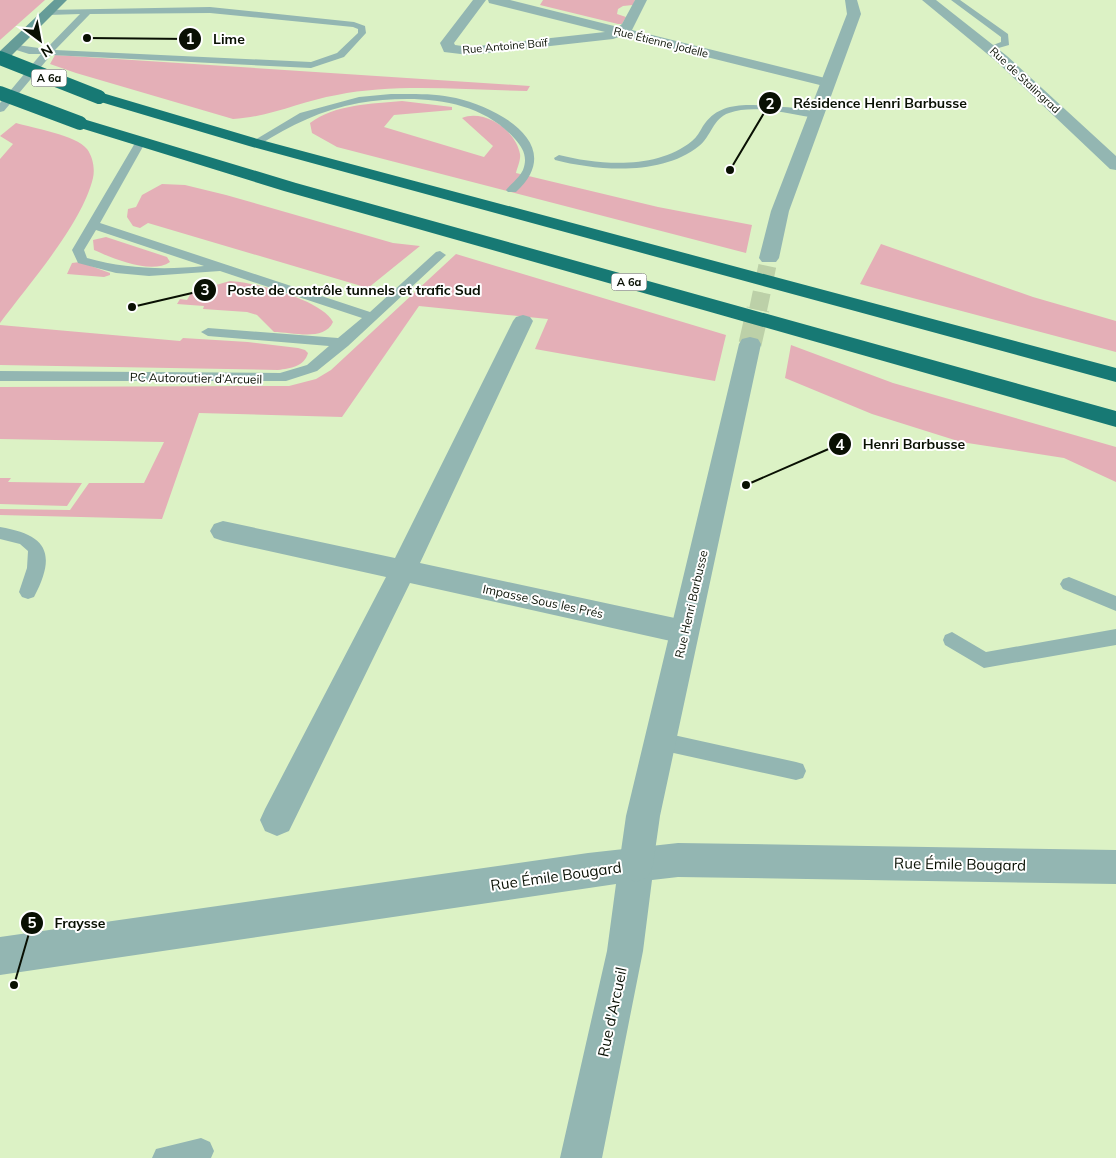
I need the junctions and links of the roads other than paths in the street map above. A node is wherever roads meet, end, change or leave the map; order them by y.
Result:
1 (61, 0) edge
2 (480, 0) edge
3 (494, 0) edge
4 (641, 0) edge
5 (851, 0) edge
6 (928, 0) edge
7 (955, 0) edge
8 (88, 11) junction
9 (48, 12) junction
10 (620, 32) junction
11 (13, 46) junction
12 (991, 49) junction
13 (50, 50) junction
14 (0, 58) edge
15 (828, 83) junction
16 (0, 93) edge
17 (0, 109) edge
18 (816, 115) junction
19 (140, 143) junction
20 (255, 143) junction
21 (559, 158) dead end
22 (1116, 165) edge
23 (512, 190) dead end
24 (93, 224) junction
25 (440, 255) dead end
26 (769, 258) tunnel mouth
27 (223, 268) junction
28 (372, 317) junction
29 (523, 321) dead end
30 (208, 332) dead end
31 (343, 343) junction
32 (750, 344) tunnel mouth
33 (1116, 375) edge
34 (0, 376) edge
35 (1116, 419) edge
36 (223, 531) dead end
37 (0, 533) edge
38 (403, 570) junction
39 (1069, 584) dead end
40 (28, 592) dead end
41 (1116, 604) edge
42 (684, 632) junction
43 (1116, 637) edge
44 (952, 640) dead end
45 (660, 741) junction
46 (796, 771) dead end
47 (277, 820) dead end
48 (636, 865) junction
49 (1116, 867) edge
50 (0, 956) edge
51 (201, 1151) dead end
52 (165, 1158) edge
53 (581, 1158) edge

1 - 9 main road
2 - 10 street, Rue Antoine Baïf
3 - 10 street, Rue Étienne Jodelle
4 - 10 street
5 - 15 street
6 - 12 street, Rue de Stalingrad
7 - 12 lane
8 - 9 lane
8 - 13 lane
8 - 13 lane
9 - 11 main road
10 - 15 street, Rue Étienne Jodelle
11 - 13 lane
11 - 14 main road
12 - 22 street, Rue de Stalingrad
13 - 17 lane
14 - 20 highway, A 6a, bridge
15 - 18 street
16 - 19 highway, A 6a, bridge
18 - 21 lane
18 - 26 street
19 - 24 lane
19 - 35 highway, A 6a
20 - 23 lane
20 - 33 highway, A 6a
24 - 27 lane
24 - 27 lane
25 - 28 lane, PC Autoroutier d’Arcueil
27 - 28 lane
28 - 31 lane, PC Autoroutier d’Arcueil
29 - 38 street
30 - 31 lane
31 - 34 lane, PC Autoroutier d’Arcueil
32 - 42 street, Rue Henri Barbusse
36 - 38 street, Impasse Sous les Prés
37 - 40 lane
38 - 42 street, Impasse Sous les Prés
38 - 47 street
39 - 41 lane
42 - 45 street, Rue Henri Barbusse
43 - 44 lane
45 - 46 lane
45 - 48 street, Rue Henri Barbusse
48 - 49 street, Rue Émile Bougard
48 - 50 street, Rue Émile Bougard
48 - 53 street, Rue d'Arcueil
51 - 52 lane

